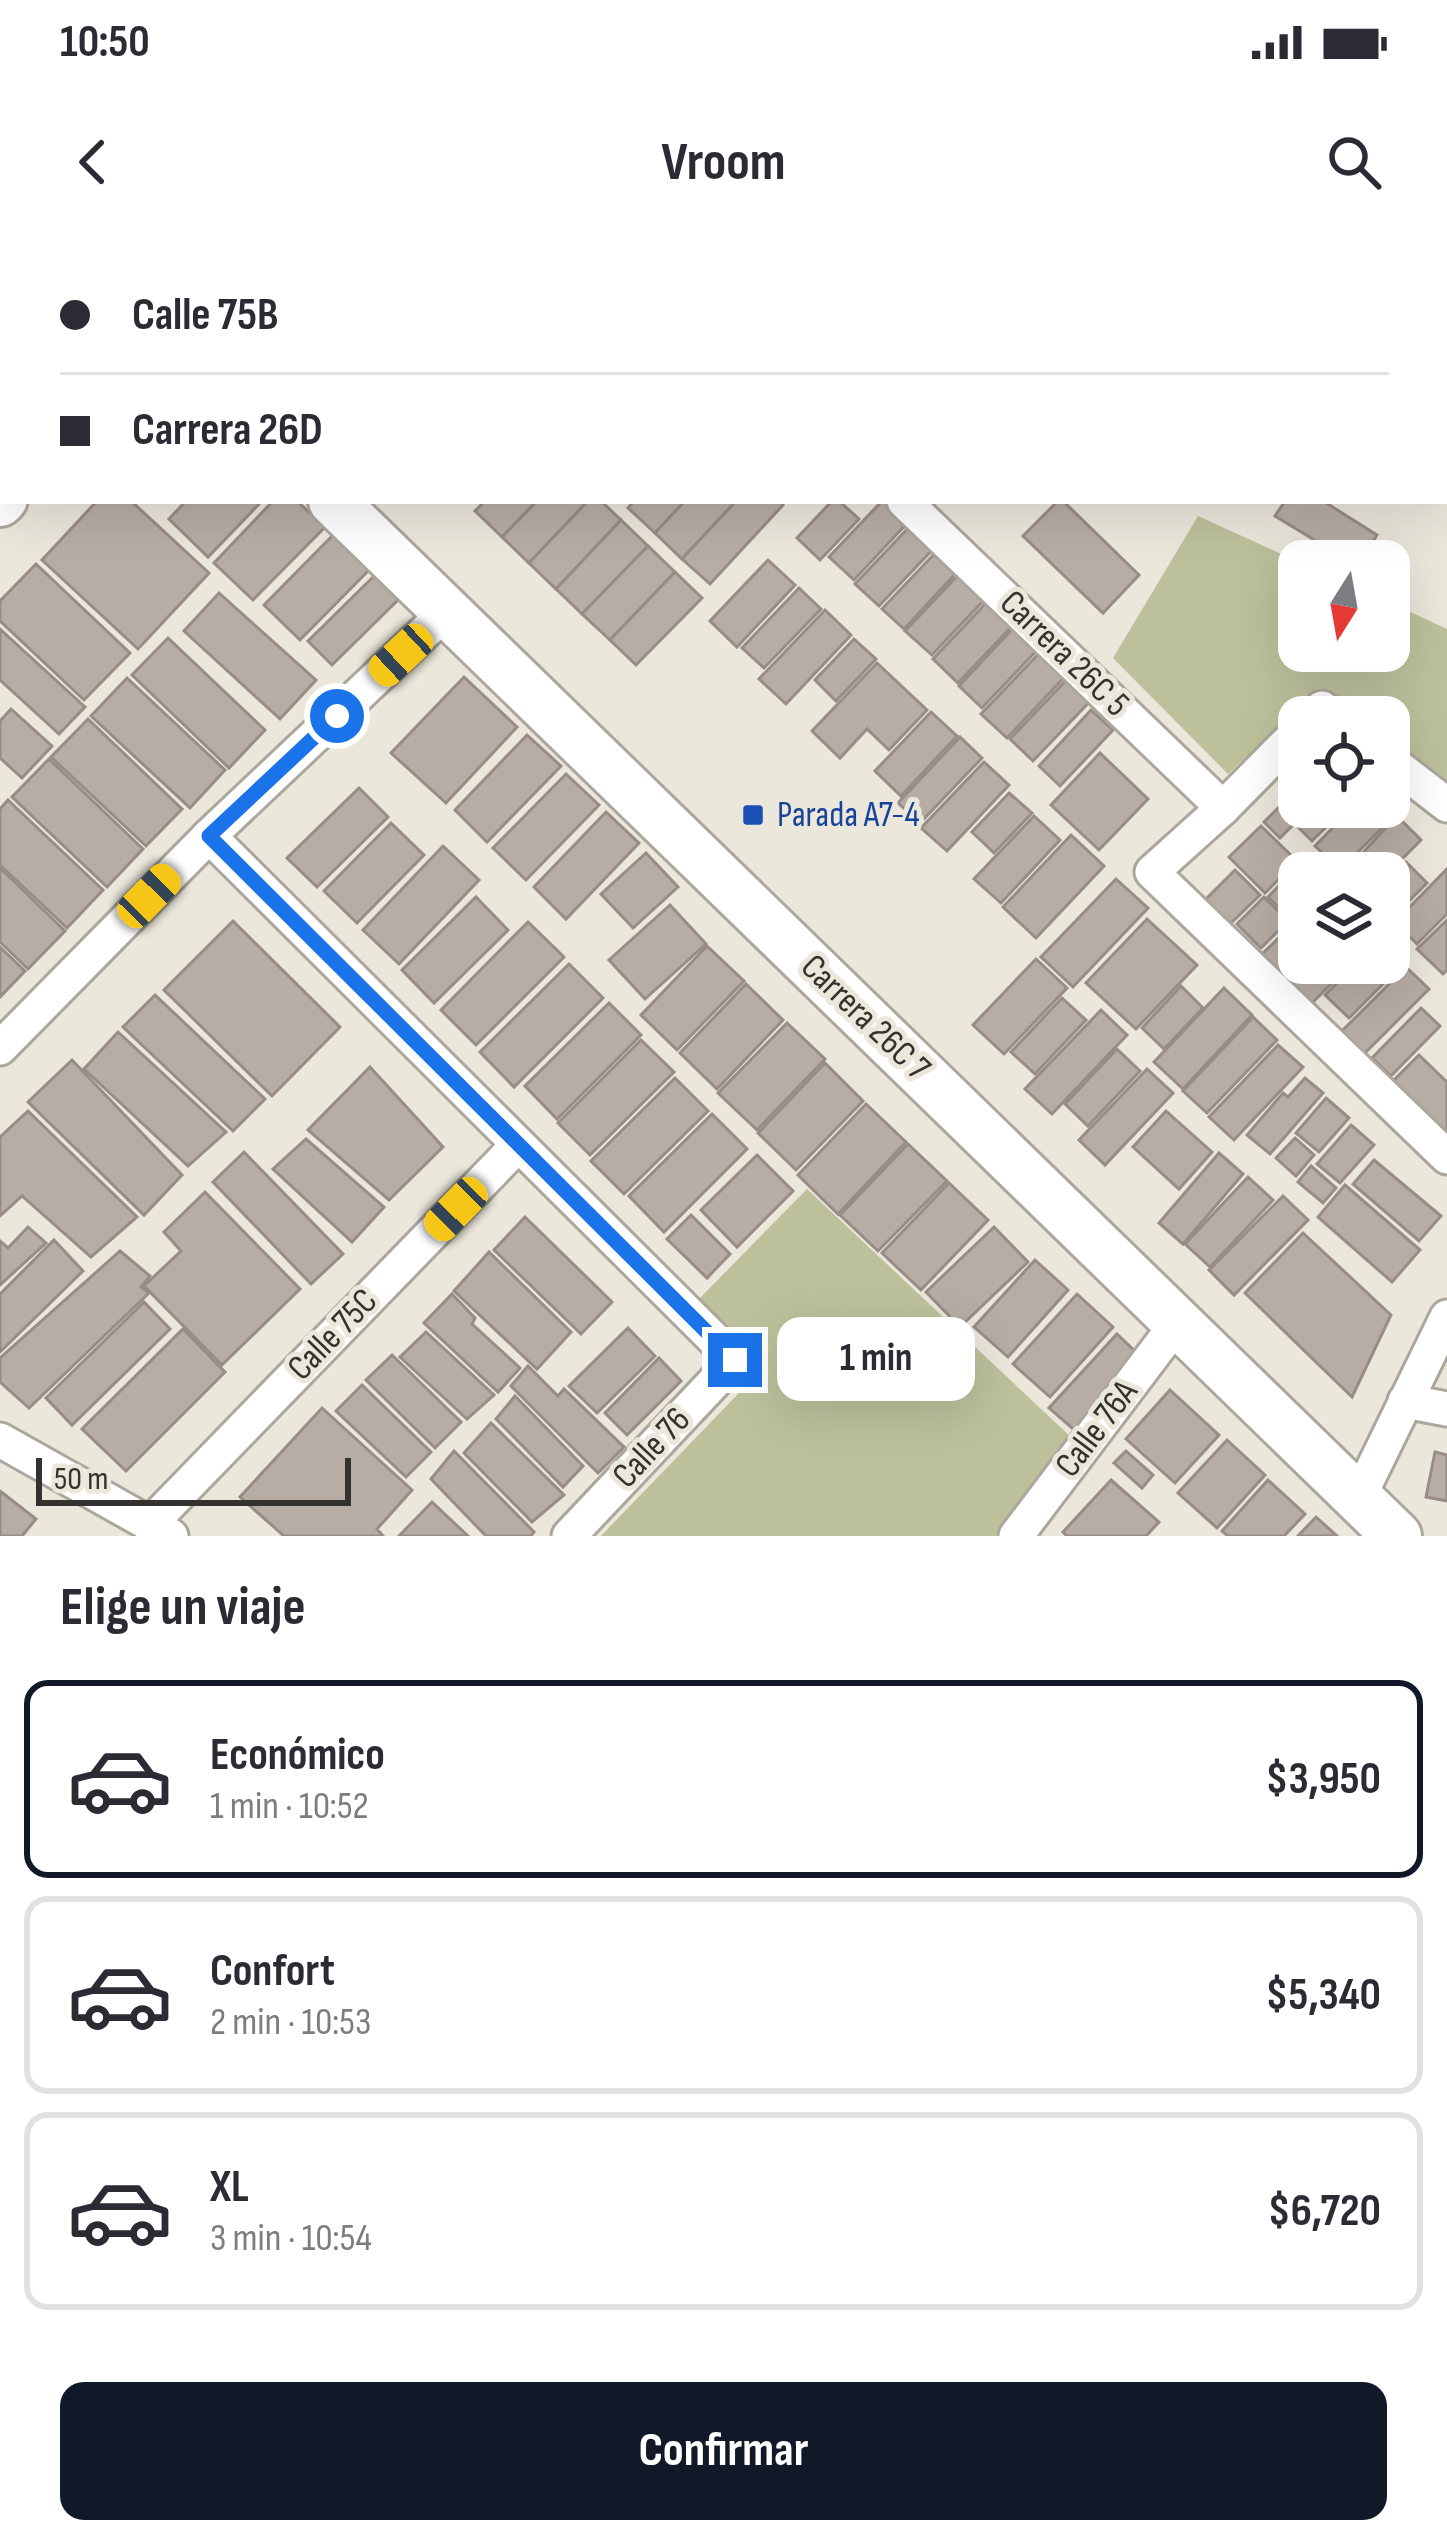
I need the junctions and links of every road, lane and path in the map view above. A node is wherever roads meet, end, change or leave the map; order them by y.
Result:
1 (336, 504) edge
2 (907, 504) edge
3 (447, 611) junction
4 (1278, 755) edge
5 (1410, 776) edge
6 (1447, 805) edge
7 (1223, 808) junction
8 (209, 836) junction
9 (0, 1048) edge
10 (517, 1146) junction
11 (1447, 1157) edge
12 (1447, 1317) edge
13 (1178, 1322) junction
14 (1405, 1401) junction
15 (1447, 1409) edge
16 (0, 1440) edge
17 (1358, 1498) junction
18 (160, 1530) edge
19 (1020, 1534) edge
20 (569, 1536) edge
21 (1397, 1536) edge

1 - 3 street, Carrera 26C 7
2 - 7 street, Carrera 26C 5
3 - 8 street
3 - 13 street, Carrera 26C 7
4 - 7 street
5 - 6 street
7 - 11 street
8 - 9 street
8 - 10 street
10 - 18 street, Calle 75C
10 - 20 street, Calle 76
12 - 14 street
13 - 17 street, Carrera 26C 7
13 - 19 street, Calle 76A
14 - 15 street
14 - 17 street
16 - 18 street
17 - 21 street, Carrera 26C 7

